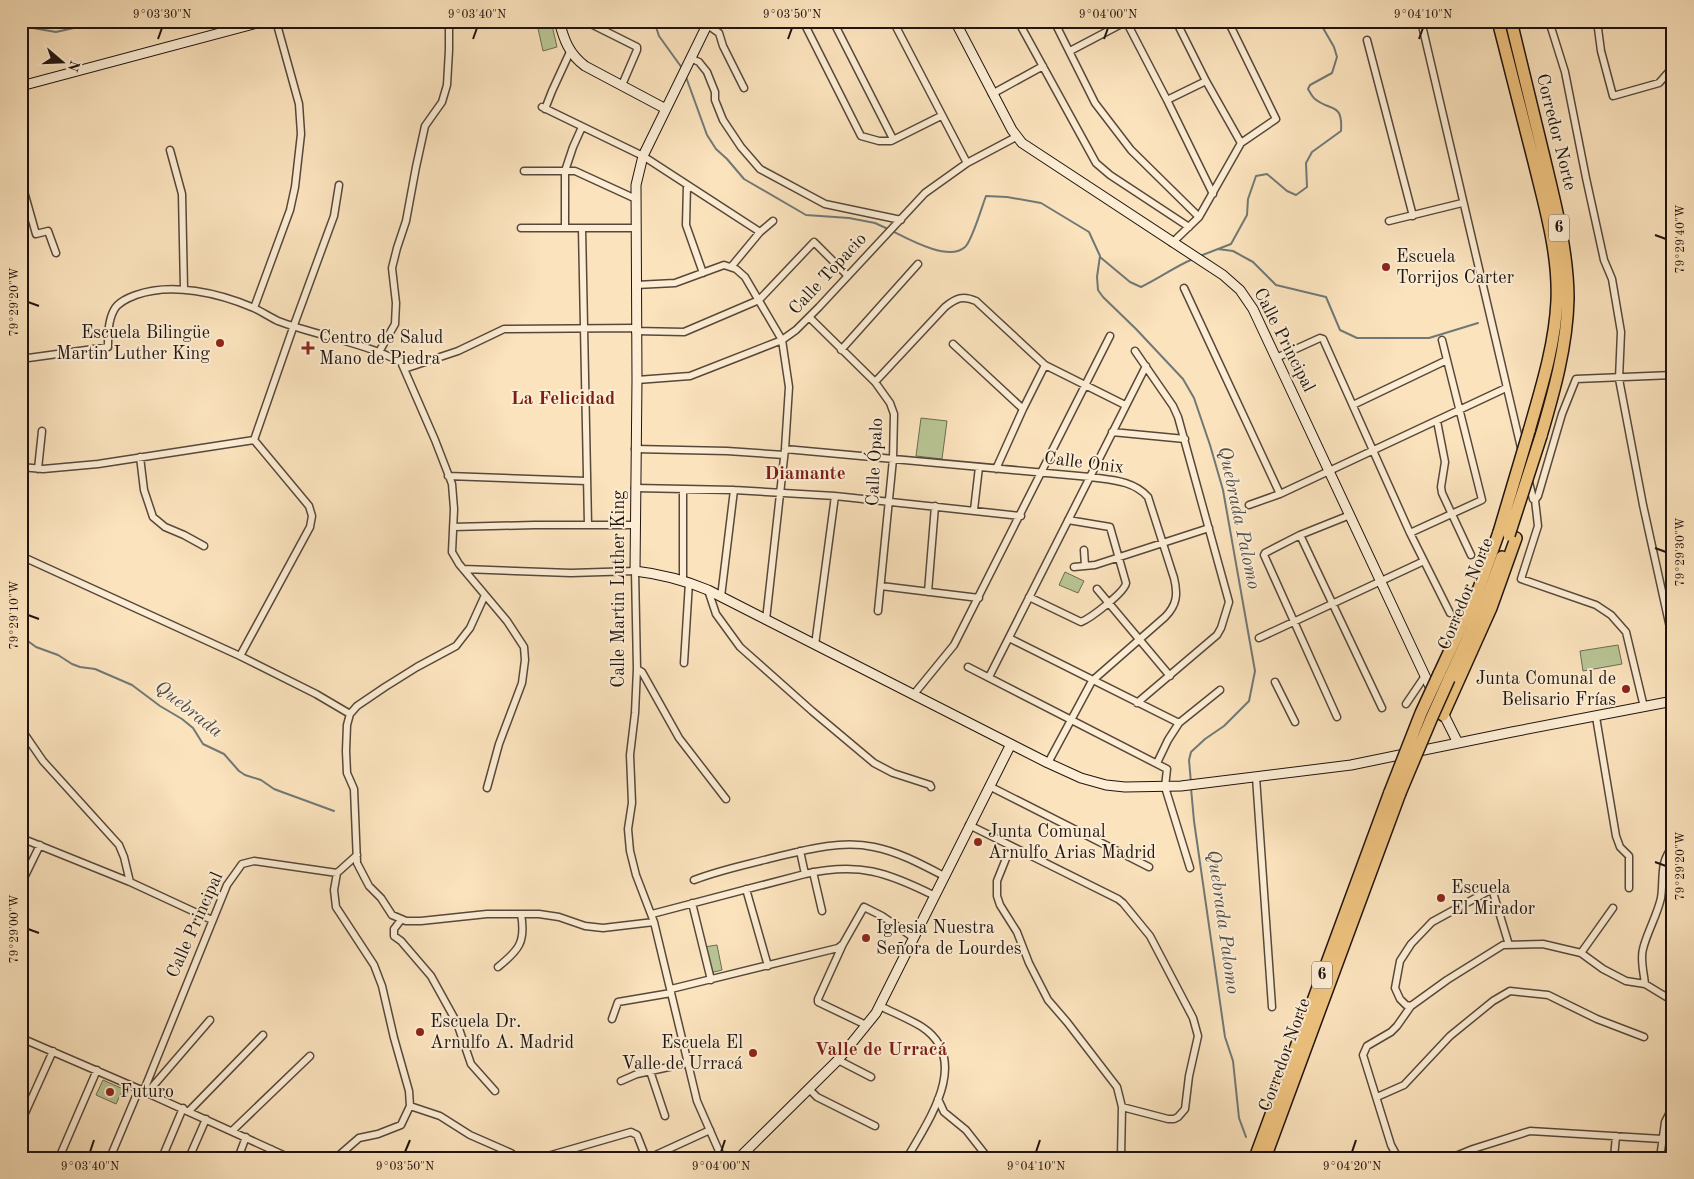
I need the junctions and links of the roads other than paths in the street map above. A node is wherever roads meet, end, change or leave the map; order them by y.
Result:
1 (265, 21) edge
2 (276, 21) edge
3 (448, 21) edge
4 (558, 21) edge
5 (585, 21) edge
6 (803, 21) edge
7 (832, 21) edge
8 (893, 21) edge
9 (955, 21) edge
10 (1018, 21) edge
11 (1054, 21) edge
12 (1127, 21) edge
13 (1176, 21) edge
14 (1228, 21) edge
15 (1421, 21) edge
16 (1498, 21) edge
17 (1511, 21) edge
18 (1549, 21) edge
19 (1598, 21) edge
20 (706, 23) edge
21 (1367, 40) dead end
22 (1070, 51) junction
23 (570, 52) junction
24 (689, 61) junction
25 (1044, 66) junction
26 (1673, 67) edge
27 (1206, 80) junction
28 (622, 85) junction
29 (21, 86) edge
30 (744, 88) dead end
31 (992, 94) junction
32 (1167, 100) junction
33 (666, 109) junction
34 (941, 116) junction
35 (582, 127) junction
36 (1016, 137) junction
37 (893, 139) junction
38 (1241, 143) junction
39 (170, 150) dead end
40 (643, 156) junction
41 (967, 163) junction
42 (524, 171) dead end
43 (565, 171) junction
44 (21, 181) edge
45 (339, 185) dead end
46 (687, 185) junction
47 (1213, 194) junction
48 (636, 199) junction
49 (1462, 203) junction
50 (1413, 216) junction
51 (1198, 217) junction
52 (901, 220) junction
53 (773, 221) dead end
54 (1389, 221) dead end
55 (1189, 227) junction
56 (521, 228) dead end
57 (565, 228) junction
58 (582, 228) junction
59 (636, 228) junction
60 (760, 232) junction
61 (1172, 243) junction
62 (56, 253) dead end
63 (918, 264) dead end
64 (731, 267) junction
65 (703, 273) junction
66 (847, 275) junction
67 (636, 285) junction
68 (1184, 288) dead end
69 (184, 289) junction
70 (758, 300) junction
71 (254, 308) junction
72 (809, 317) junction
73 (294, 325) junction
74 (584, 328) junction
75 (636, 329) junction
76 (1110, 336) dead end
77 (782, 340) junction
78 (1442, 340) dead end
79 (953, 344) dead end
80 (841, 350) junction
81 (1135, 351) dead end
82 (379, 352) junction
83 (1276, 358) junction
84 (21, 360) edge
85 (1447, 360) junction
86 (1045, 365) junction
87 (1146, 366) junction
88 (404, 369) junction
89 (1673, 375) edge
90 (1619, 379) junction
91 (637, 380) junction
92 (874, 382) junction
93 (1086, 386) junction
94 (1506, 388) junction
95 (1125, 405) junction
96 (1353, 405) junction
97 (1023, 409) junction
98 (1460, 410) junction
99 (1437, 421) junction
100 (42, 431) dead end
101 (1112, 432) junction
102 (1185, 439) junction
103 (254, 440) junction
104 (636, 448) junction
105 (1373, 450) junction
106 (784, 452) junction
107 (140, 457) junction
108 (893, 459) junction
109 (979, 467) junction
110 (21, 468) edge
111 (38, 468) junction
112 (996, 469) junction
113 (1330, 470) junction
114 (1042, 473) junction
115 (448, 476) junction
116 (1090, 477) junction
117 (586, 481) junction
118 (635, 488) junction
119 (684, 489) junction
120 (734, 490) junction
121 (780, 494) junction
122 (1280, 494) junction
123 (834, 496) junction
124 (1535, 500) junction
125 (889, 501) junction
126 (1249, 505) dead end
127 (935, 506) junction
128 (974, 510) junction
129 (1452, 514) junction
130 (1350, 515) junction
131 (1021, 516) junction
132 (1068, 520) junction
133 (588, 525) junction
134 (635, 525) junction
135 (453, 527) junction
136 (1209, 528) junction
137 (1410, 533) junction
138 (1300, 535) junction
139 (1508, 535) junction
140 (1164, 543) junction
141 (204, 546) dead end
142 (1084, 550) dead end
143 (1471, 555) dead end
144 (21, 556) edge
145 (1119, 557) junction
146 (1424, 561) junction
147 (1085, 566) junction
148 (1074, 567) dead end
149 (463, 570) junction
150 (635, 571) junction
151 (686, 581) junction
152 (1382, 582) junction
153 (881, 586) junction
154 (1097, 589) dead end
155 (708, 590) junction
156 (928, 592) junction
157 (485, 595) junction
158 (721, 597) junction
159 (1029, 597) junction
160 (979, 598) junction
161 (1108, 602) junction
162 (1332, 604) junction
163 (878, 611) dead end
164 (1450, 614) dead end
165 (766, 620) junction
166 (1293, 623) junction
167 (1009, 638) junction
168 (1259, 638) dead end
169 (1139, 640) junction
170 (1673, 641) edge
171 (815, 644) junction
172 (240, 656) junction
173 (684, 663) dead end
174 (968, 667) dead end
175 (637, 669) junction
176 (1170, 676) junction
177 (1425, 676) junction
178 (989, 677) junction
179 (1092, 681) junction
180 (1275, 682) dead end
181 (1220, 690) dead end
182 (914, 694) junction
183 (1673, 702) edge
184 (1137, 703) junction
185 (1406, 704) dead end
186 (1644, 707) junction
187 (1382, 708) dead end
188 (350, 714) junction
189 (1443, 715) junction
190 (1337, 716) dead end
191 (1596, 717) junction
192 (1070, 719) junction
193 (1295, 722) dead end
194 (1179, 723) junction
195 (21, 729) edge
196 (1458, 743) junction
197 (1011, 744) junction
198 (1048, 763) junction
199 (1157, 763) junction
200 (1256, 777) junction
201 (989, 786) junction
202 (931, 787) dead end
203 (1166, 787) junction
204 (487, 788) dead end
205 (1395, 793) junction
206 (726, 799) dead end
207 (969, 825) junction
208 (21, 838) edge
209 (40, 845) junction
210 (1011, 846) junction
211 (1673, 847) edge
212 (800, 851) junction
213 (357, 856) junction
214 (1149, 867) dead end
215 (1190, 868) dead end
216 (813, 872) junction
217 (337, 873) junction
218 (806, 874) junction
219 (944, 876) junction
220 (694, 880) dead end
221 (130, 882) junction
222 (21, 884) edge
223 (1628, 888) dead end
224 (746, 889) junction
225 (935, 896) junction
226 (692, 903) junction
227 (1613, 908) dead end
228 (822, 911) dead end
229 (521, 914) junction
230 (652, 914) junction
231 (212, 920) junction
232 (402, 920) junction
233 (654, 922) junction
234 (914, 938) junction
235 (843, 944) junction
236 (1509, 945) junction
237 (1581, 953) junction
238 (768, 966) junction
239 (498, 967) dead end
240 (711, 980) junction
241 (1645, 984) junction
242 (671, 991) junction
243 (1673, 1001) edge
244 (880, 1006) junction
245 (1411, 1006) junction
246 (1272, 1007) dead end
247 (612, 1019) dead end
248 (210, 1020) dead end
249 (866, 1025) junction
250 (263, 1035) dead end
251 (1644, 1037) dead end
252 (21, 1038) edge
253 (53, 1051) junction
254 (310, 1056) dead end
255 (838, 1060) junction
256 (687, 1063) junction
257 (97, 1070) junction
258 (650, 1071) junction
259 (871, 1078) dead end
260 (621, 1082) dead end
261 (810, 1089) junction
262 (143, 1090) junction
263 (495, 1091) dead end
264 (1377, 1097) junction
265 (938, 1099) junction
266 (410, 1106) junction
267 (1673, 1106) edge
268 (1122, 1107) junction
269 (186, 1110) junction
270 (666, 1116) dead end
271 (206, 1119) junction
272 (21, 1122) edge
273 (875, 1126) dead end
274 (710, 1130) junction
275 (232, 1131) junction
276 (1616, 1136) junction
277 (246, 1138) junction
278 (1662, 1139) junction
279 (271, 1149) junction
280 (60, 1158) edge
281 (110, 1158) edge
282 (162, 1158) edge
283 (189, 1158) edge
284 (238, 1158) edge
285 (267, 1158) edge
286 (290, 1158) edge
287 (336, 1158) edge
288 (517, 1158) edge
289 (541, 1158) edge
290 (647, 1158) edge
291 (722, 1158) edge
292 (739, 1158) edge
293 (908, 1158) edge
294 (988, 1158) edge
295 (1120, 1158) edge
296 (1255, 1158) edge
297 (1265, 1158) edge
298 (1398, 1158) edge
299 (1451, 1158) edge
300 (1614, 1158) edge
301 (1660, 1158) edge

1 - 29 street
2 - 71 street
3 - 82 street
4 - 23 street
5 - 28 street
6 - 37 street
7 - 37 street
8 - 34 street
9 - 31 street, Calle Principal
10 - 25 street
11 - 22 street
12 - 22 street
12 - 32 street
13 - 27 street
14 - 38 street
15 - 49 street
16 - 139 highway, Corredor Norte / 6, bridge
17 - 139 highway, Corredor Norte / 6, bridge
18 - 90 street
19 - 26 street
20 - 24 street, Calle Martin Luther King
20 - 30 street
21 - 50 street
22 - 51 street
23 - 28 street
23 - 35 street
24 - 33 street, Calle Martin Luther King
24 - 52 street
25 - 31 street
25 - 55 street
27 - 32 street
27 - 38 street
28 - 33 street
31 - 36 street, Calle Principal
32 - 47 street
33 - 40 street, Calle Martin Luther King
34 - 37 street
34 - 41 street
35 - 40 street
35 - 43 street
36 - 41 street, Calle Topacio
36 - 61 street, Calle Principal
38 - 47 street
39 - 69 street
40 - 46 street
40 - 48 street, Calle Martin Luther King
41 - 52 street, Calle Topacio
42 - 43 street
43 - 48 street
43 - 57 street
44 - 62 street
45 - 73 street
46 - 60 street
46 - 65 street
47 - 51 street
48 - 59 street, Calle Martin Luther King
49 - 50 street
49 - 94 street
50 - 54 street
51 - 55 street
52 - 66 street, Calle Topacio
53 - 60 street
55 - 61 street
56 - 57 street
57 - 58 street
58 - 59 street
58 - 74 street
59 - 67 street, Calle Martin Luther King
60 - 64 street
61 - 83 street, Calle Principal
63 - 80 street
64 - 65 street
64 - 70 street
65 - 67 street
66 - 70 street
66 - 72 street, Calle Topacio
67 - 75 street, Calle Martin Luther King
68 - 122 street
69 - 71 street
69 - 84 street
70 - 75 street
70 - 77 street
71 - 73 street
72 - 77 street, Calle Topacio
72 - 80 street, Calle Ópalo
73 - 82 street
73 - 103 street
74 - 75 street
74 - 88 street
74 - 117 street
75 - 91 street, Calle Martin Luther King
76 - 93 street
77 - 91 street, Calle Topacio
77 - 106 street
78 - 85 street
79 - 97 street
80 - 92 street, Calle Ópalo
81 - 87 street
82 - 88 street
83 - 96 street
83 - 113 street, Calle Principal
85 - 96 street
85 - 98 street
86 - 92 street
86 - 93 street
86 - 97 street
87 - 95 street
87 - 102 street
88 - 115 street
89 - 90 street
90 - 124 street
90 - 170 street
91 - 104 street, Calle Martin Luther King
92 - 108 street, Calle Ópalo
93 - 95 street
93 - 114 street
94 - 98 street
94 - 124 street
95 - 101 street
96 - 105 street
97 - 112 street
98 - 99 street
98 - 129 street
99 - 105 street
99 - 129 street
100 - 111 street
101 - 102 street
101 - 116 street
102 - 136 street
103 - 107 street
103 - 172 street
104 - 106 street, Calle Onix
104 - 118 street, Calle Martin Luther King
105 - 113 street
105 - 137 street
106 - 108 street, Calle Onix
106 - 121 street
107 - 111 street
107 - 141 street
108 - 109 street, Calle Onix
108 - 125 street, Calle Ópalo
109 - 112 street, Calle Onix
109 - 128 street
110 - 111 street
112 - 114 street, Calle Onix
113 - 122 street
113 - 130 street, Calle Principal
114 - 116 street, Calle Onix
114 - 131 street
115 - 117 street
115 - 135 street
116 - 132 street
116 - 140 street, Calle Onix
117 - 133 street
118 - 119 street
118 - 134 street, Calle Martin Luther King
119 - 120 street
119 - 151 street
120 - 121 street
120 - 158 street
121 - 123 street
121 - 165 street
122 - 126 street
123 - 125 street
123 - 171 street
124 - 186 street
125 - 127 street
125 - 153 street, Calle Ópalo
127 - 128 street
127 - 156 street
128 - 131 street
129 - 137 street
129 - 143 street
130 - 138 street
130 - 152 street, Calle Principal
131 - 160 street
132 - 145 street
132 - 159 street
133 - 134 street
133 - 135 street
134 - 150 street, Calle Martin Luther King
135 - 149 street
136 - 140 street
136 - 176 street
137 - 146 street
138 - 162 street
138 - 166 street
139 - 189 highway
139 - 205 highway, Corredor Norte / 6, bridge
140 - 145 street
140 - 169 street, Calle Onix
142 - 147 street
144 - 172 street
145 - 147 street
145 - 161 street
146 - 152 street
146 - 164 street
147 - 148 street
149 - 150 street
149 - 157 street
150 - 151 street
150 - 175 street, Calle Martin Luther King
151 - 155 street
151 - 173 street
152 - 162 street
152 - 177 street, Calle Principal
153 - 156 street
153 - 163 street, Calle Ópalo
154 - 161 street
155 - 158 street
155 - 202 street
156 - 160 street
157 - 188 street
157 - 204 street
158 - 165 street
159 - 161 street
159 - 167 street
160 - 182 street
161 - 169 street
162 - 166 street
162 - 187 street
165 - 171 street
166 - 168 street
166 - 190 street
167 - 178 street
167 - 179 street
169 - 176 street
169 - 179 street, Calle Onix
171 - 182 street
172 - 188 street
174 - 178 street
175 - 206 street
175 - 230 street, Calle Martin Luther King
176 - 184 street
177 - 185 street
177 - 189 street, Calle Principal
178 - 192 street
179 - 184 street
179 - 192 street, Calle Onix
180 - 193 street
181 - 194 street
182 - 197 street
183 - 186 street
184 - 194 street
186 - 191 street
188 - 213 street
189 - 196 street, Calle Principal
191 - 196 street
191 - 223 street
192 - 198 street, Calle Onix
192 - 199 street
194 - 199 street
195 - 221 street
196 - 200 street
197 - 198 street
197 - 201 street
198 - 203 street
199 - 203 street
200 - 203 street
200 - 246 street
201 - 207 street
201 - 214 street
203 - 215 street
205 - 296 highway, Corredor Norte / 6
205 - 297 highway, Corredor Norte / 6
207 - 210 street
207 - 219 street
208 - 209 street
209 - 221 street
209 - 222 street
210 - 268 street
210 - 268 street
211 - 241 street
212 - 218 street
212 - 219 street
212 - 220 street
213 - 217 street
213 - 232 street
216 - 218 street
216 - 225 street
216 - 228 street
217 - 231 street, Calle Principal
217 - 266 street
218 - 224 street
219 - 225 street
221 - 231 street
224 - 226 street
224 - 238 street
225 - 234 street
226 - 230 street
226 - 240 street
227 - 237 street
229 - 232 street
229 - 233 street
229 - 239 street
230 - 233 street, Calle Martin Luther King
231 - 262 street, Calle Principal
232 - 263 street
233 - 242 street, Calle Martin Luther King
234 - 235 street
234 - 244 street
235 - 238 street
235 - 249 street
236 - 237 street
236 - 245 street
236 - 245 street
237 - 241 street
238 - 240 street
240 - 242 street
241 - 243 street
242 - 247 street
242 - 256 street, Calle Martin Luther King
244 - 249 street
244 - 265 street
245 - 264 street
248 - 262 street
249 - 255 street
250 - 269 street
251 - 264 street
252 - 253 street
253 - 257 street
253 - 272 street
254 - 275 street
255 - 259 street
255 - 261 street
256 - 258 street
256 - 274 street, Calle Martin Luther King
257 - 262 street
257 - 280 street
258 - 260 street
258 - 270 street
261 - 273 street
261 - 292 street
262 - 269 street
262 - 281 street, Calle Principal
264 - 298 street
265 - 293 street
265 - 294 street
266 - 287 street
266 - 288 street
267 - 278 street
268 - 295 street
269 - 271 street
269 - 282 street
271 - 275 street
271 - 283 street
274 - 290 street
274 - 291 street, Calle Martin Luther King
275 - 277 street
276 - 278 street
276 - 299 street
276 - 300 street
277 - 279 street
277 - 284 street
278 - 301 street
279 - 285 street
279 - 286 street
289 - 290 street

